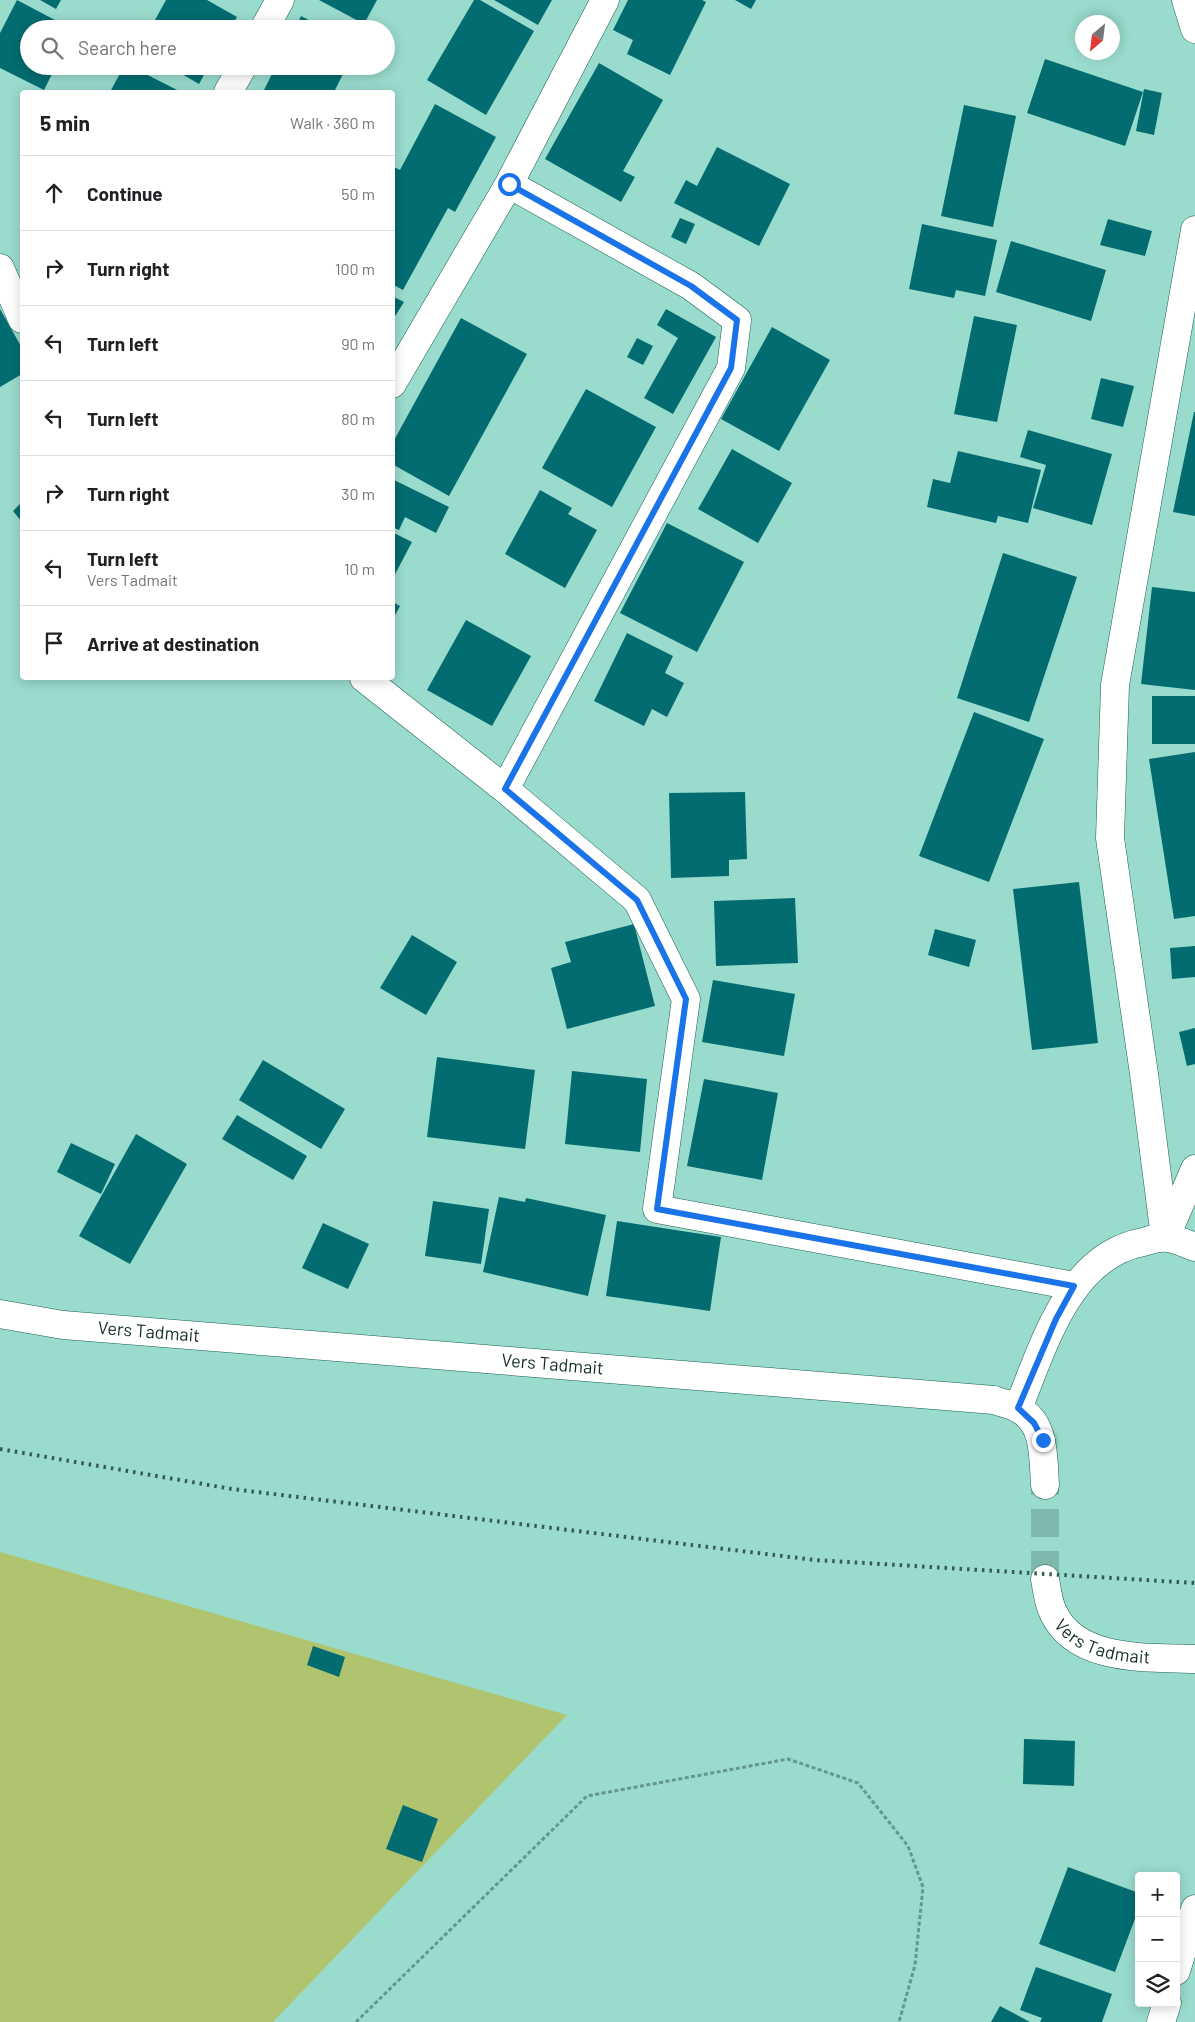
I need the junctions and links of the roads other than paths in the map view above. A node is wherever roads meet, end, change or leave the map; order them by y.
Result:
1 (280, 0) edge
2 (605, 0) edge
3 (1186, 0) edge
4 (269, 20) edge
5 (1195, 29) edge
6 (238, 75) edge
7 (229, 90) edge
8 (509, 184) junction
9 (1195, 230) edge
10 (0, 268) edge
11 (20, 314) edge
12 (395, 379) edge
13 (367, 680) edge
14 (505, 789) junction
15 (1195, 1169) edge
16 (1165, 1238) junction
17 (1195, 1247) edge
18 (1074, 1286) junction
19 (0, 1314) edge
20 (1018, 1408) junction
21 (1045, 1485) tunnel mouth
22 (1045, 1579) tunnel mouth
23 (1195, 1659) edge
24 (1195, 1909) edge
25 (1179, 1962) edge
26 (1166, 2007) edge
27 (1161, 2022) edge

1 - 4 street
2 - 8 street
3 - 5 street
6 - 7 street
8 - 12 street
8 - 14 street
9 - 16 street
10 - 11 street
13 - 14 street
14 - 18 street
15 - 16 street
16 - 17 street
16 - 18 street
18 - 20 street
19 - 20 street, Vers Tadmait
20 - 21 street, Vers Tadmait
22 - 23 street, Vers Tadmait
24 - 25 street
26 - 27 street

